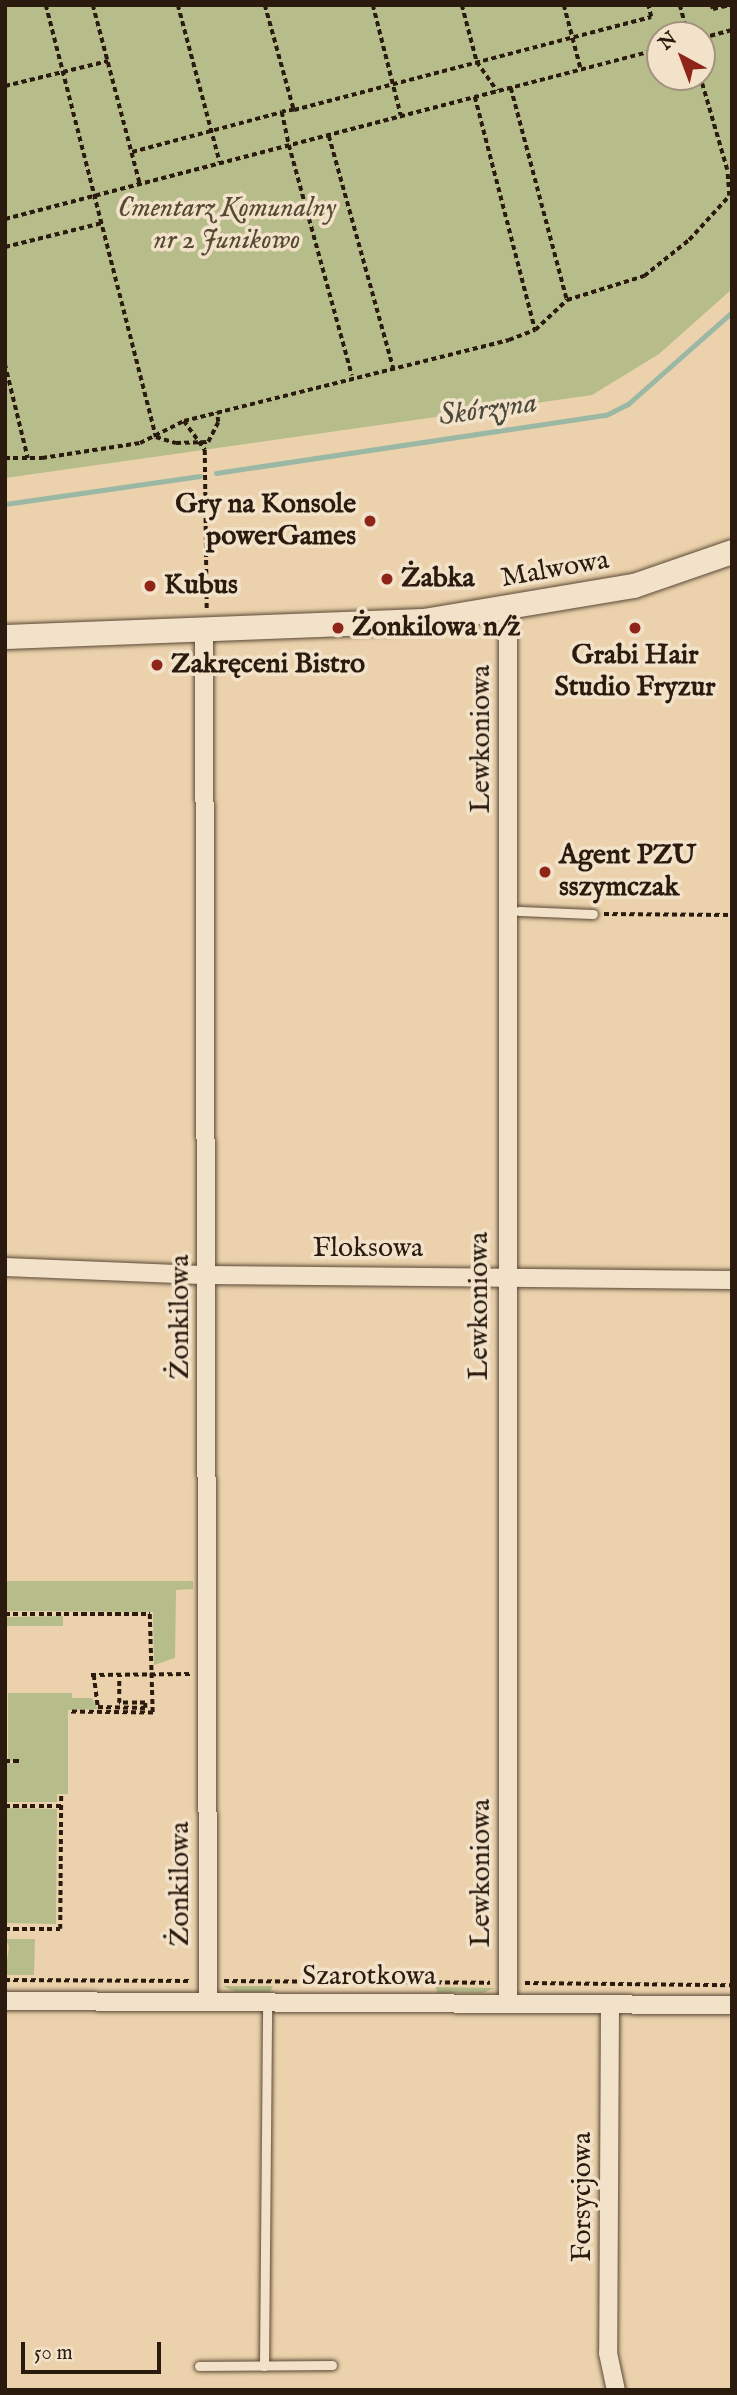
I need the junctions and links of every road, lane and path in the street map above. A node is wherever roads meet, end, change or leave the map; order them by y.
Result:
1 (46, 5) edge
2 (93, 5) edge
3 (178, 5) edge
4 (265, 5) edge
5 (373, 5) edge
6 (462, 5) edge
7 (564, 5) edge
8 (648, 5) edge
9 (712, 5) edge
10 (730, 5) edge
11 (572, 37) junction
12 (646, 53) edge
13 (107, 61) junction
14 (477, 62) junction
15 (581, 70) junction
16 (64, 72) junction
17 (393, 83) junction
18 (5, 86) edge
19 (511, 88) junction
20 (704, 91) edge
21 (496, 92) junction
22 (475, 97) junction
23 (294, 110) junction
24 (282, 112) junction
25 (401, 116) junction
26 (211, 130) junction
27 (329, 135) junction
28 (289, 145) junction
29 (131, 152) junction
30 (220, 163) junction
31 (140, 184) junction
32 (96, 195) junction
33 (5, 219) edge
34 (102, 222) junction
35 (5, 247) edge
36 (567, 300) junction
37 (535, 330) junction
38 (5, 364) edge
39 (393, 367) junction
40 (352, 377) junction
41 (217, 412) junction
42 (184, 421) junction
43 (156, 437) junction
44 (200, 440) junction
45 (5, 458) edge
46 (28, 458) junction
47 (732, 553) edge
48 (508, 609) junction
49 (205, 625) junction
50 (5, 637) edge
51 (519, 911) dead end
52 (593, 914) joint
53 (732, 915) edge
54 (5, 1268) edge
55 (208, 1275) junction
56 (506, 1275) junction
57 (732, 1280) edge
58 (5, 1614) edge
59 (195, 1661) dead end
60 (152, 1674) junction
61 (195, 1674) junction
62 (119, 1675) junction
63 (195, 1682) dead end
64 (68, 1712) dead end
65 (5, 1761) edge
66 (22, 1761) dead end
67 (61, 1794) dead end
68 (5, 1806) edge
69 (61, 1806) junction
70 (5, 1929) edge
71 (203, 1976) junction
72 (5, 1980) edge
73 (509, 1983) junction
74 (732, 1985) edge
75 (5, 2001) edge
76 (208, 2002) junction
77 (267, 2002) junction
78 (508, 2004) junction
79 (610, 2004) junction
80 (732, 2005) edge
81 (332, 2365) dead end
82 (199, 2366) dead end
83 (264, 2366) junction
84 (616, 2390) edge

1 - 16 path
2 - 13 path
3 - 26 path
4 - 23 path
5 - 17 path
6 - 14 path
7 - 11 path
8 - 11 path
9 - 10 path
11 - 14 path
11 - 15 path
12 - 15 path
13 - 16 path
13 - 29 path
14 - 17 path
14 - 21 path
15 - 19 path
16 - 18 path
16 - 32 path
17 - 23 path
17 - 25 path
19 - 21 path
19 - 36 path
20 - 36 path
21 - 22 path
22 - 25 path
22 - 37 path
23 - 24 path
24 - 26 path
24 - 28 path
25 - 27 path
26 - 29 path
26 - 30 path
27 - 28 path
27 - 39 path
28 - 30 path
28 - 40 path
29 - 31 path
30 - 31 path
31 - 32 path
32 - 33 path
32 - 34 path
34 - 35 path
34 - 43 path
36 - 37 path
37 - 39 path
38 - 46 path
39 - 40 path
40 - 41 path
41 - 42 path
41 - 44 path
42 - 43 path
42 - 44 path
43 - 44 path
43 - 46 path
44 - 49 path
45 - 46 path
47 - 48 street, Malwowa
48 - 49 street, Malwowa
48 - 56 street, Lewkoniowa
49 - 50 street, Malwowa
49 - 55 street, Żonkilowa
51 - 52 lane
52 - 53 path
54 - 55 street, Floksowa
55 - 56 street, Floksowa
55 - 71 street, Żonkilowa
56 - 57 street, Floksowa
56 - 73 street, Lewkoniowa
58 - 60 path
59 - 61 path
60 - 61 path
60 - 62 path
60 - 64 path
61 - 63 path
62 - 62 path
65 - 66 path
67 - 69 path
68 - 69 path
69 - 70 path
71 - 72 path
71 - 73 path
71 - 76 street, Żonkilowa
73 - 74 path
73 - 78 street, Lewkoniowa
75 - 76 street, Szarotkowa
76 - 77 street, Szarotkowa
77 - 78 street, Szarotkowa
77 - 83 lane
78 - 79 street, Szarotkowa
79 - 80 street, Szarotkowa
79 - 84 street, Forsycjowa
81 - 83 lane
82 - 83 lane

